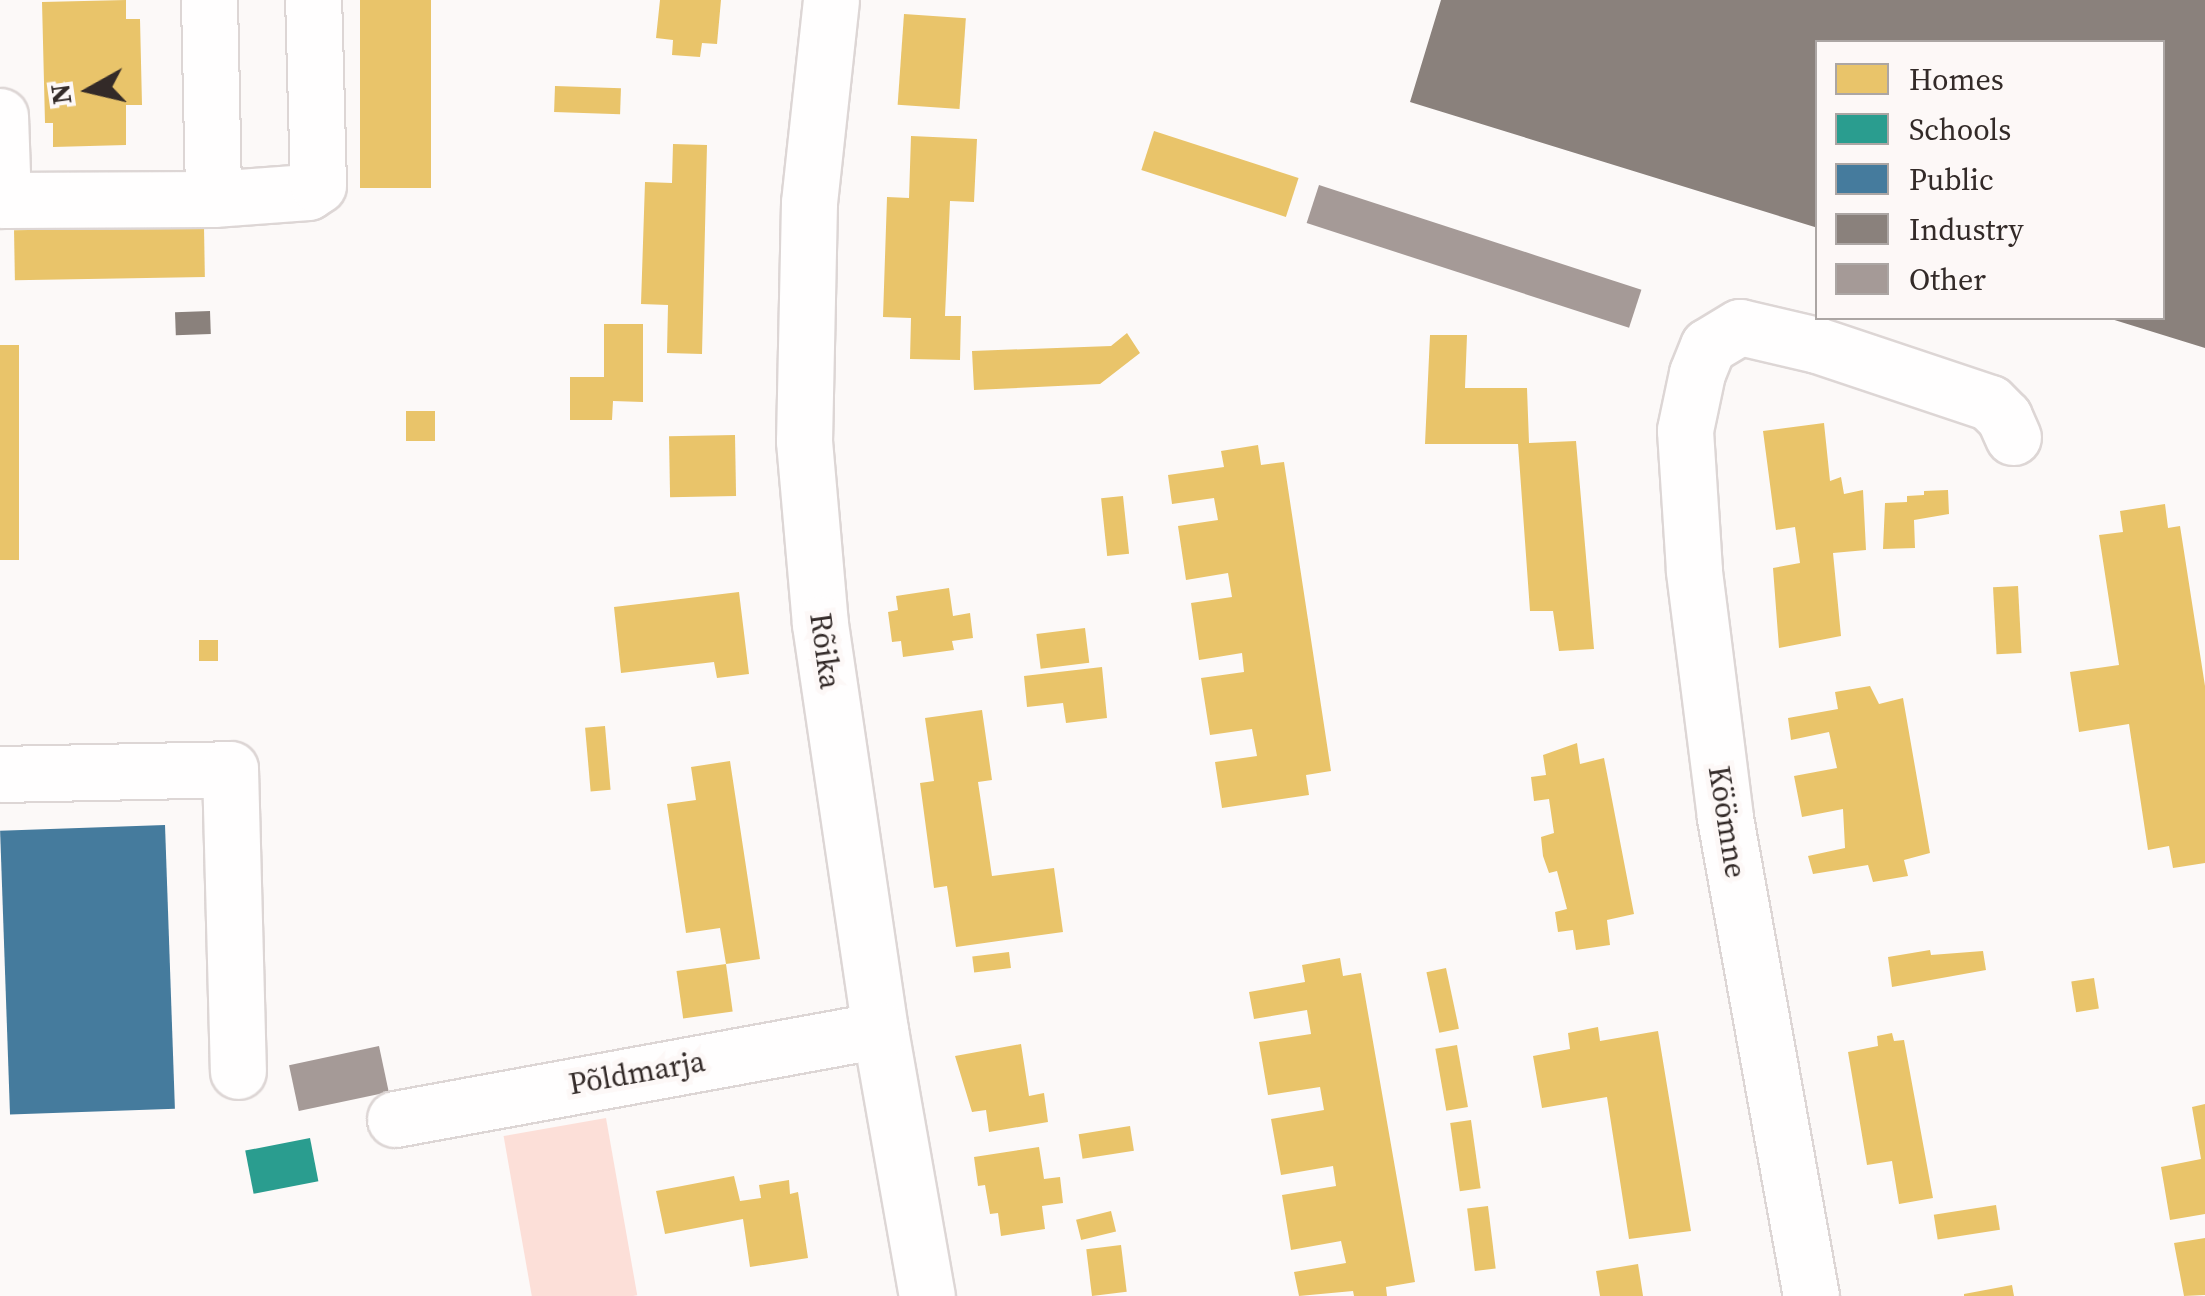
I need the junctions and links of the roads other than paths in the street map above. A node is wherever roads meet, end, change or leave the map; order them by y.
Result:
1 (209, 0) edge
2 (313, 0) edge
3 (831, 0) edge
4 (0, 116) edge
5 (213, 199) junction
6 (2, 200) edge
7 (2013, 437) dead end
8 (0, 774) edge
9 (880, 1030) junction
10 (238, 1070) dead end
11 (395, 1119) dead end
12 (928, 1296) edge
13 (1811, 1296) edge

1 - 5 street
2 - 5 street
3 - 9 street, Rõika
4 - 6 street
5 - 6 street
7 - 13 street, Köömne
8 - 10 street
9 - 11 street, Põldmarja
9 - 12 street, Rõika

